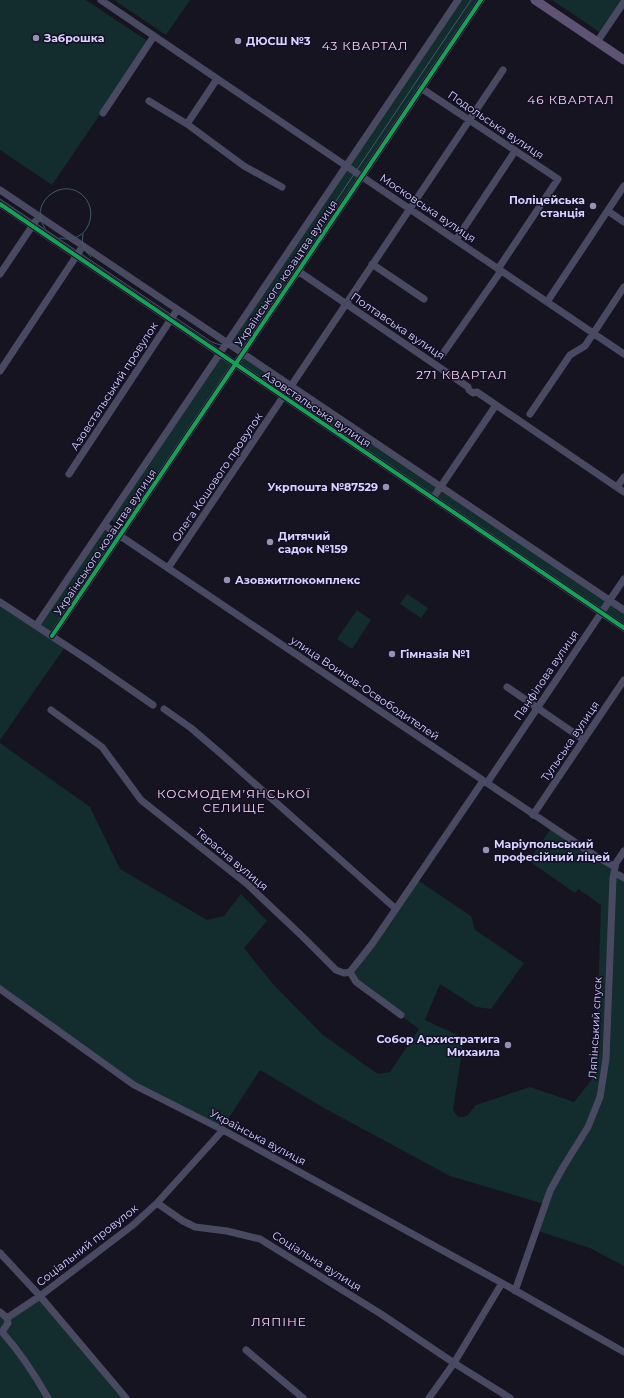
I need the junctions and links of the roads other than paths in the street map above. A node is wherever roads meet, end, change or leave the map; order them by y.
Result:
1 (101, 0) edge
2 (458, 0) edge
3 (481, 0) edge
4 (535, 0) edge
5 (624, 2) edge
6 (154, 36) junction
7 (597, 42) junction
8 (624, 60) edge
9 (502, 70) dead end
10 (217, 79) junction
11 (421, 88) junction
12 (149, 101) dead end
13 (103, 113) dead end
14 (469, 120) junction
15 (187, 124) junction
16 (515, 151) junction
17 (346, 166) junction
18 (362, 176) junction
19 (624, 186) edge
20 (282, 187) dead end
21 (0, 190) edge
22 (0, 204) edge
23 (410, 209) junction
24 (608, 211) junction
25 (39, 216) junction
26 (624, 222) edge
27 (32, 226) junction
28 (456, 240) junction
29 (83, 246) junction
30 (77, 256) junction
31 (372, 264) junction
32 (499, 270) junction
33 (298, 271) junction
34 (0, 274) edge
35 (624, 287) edge
36 (424, 299) dead end
37 (547, 302) junction
38 (346, 304) junction
39 (177, 310) junction
40 (171, 319) junction
41 (593, 333) junction
42 (227, 343) junction
43 (220, 353) junction
44 (243, 353) junction
45 (624, 354) edge
46 (442, 355) dead end
47 (235, 364) junction
48 (0, 371) edge
49 (291, 386) junction
50 (283, 397) junction
51 (496, 405) junction
52 (530, 414) dead end
53 (69, 474) dead end
54 (624, 477) edge
55 (440, 487) junction
56 (617, 487) junction
57 (624, 492) edge
58 (433, 498) junction
59 (104, 525) junction
60 (120, 536) junction
61 (551, 562) junction
62 (168, 568) junction
63 (543, 573) junction
64 (624, 579) edge
65 (610, 601) junction
66 (0, 602) edge
67 (624, 610) edge
68 (602, 613) junction
69 (36, 626) junction
70 (624, 628) edge
71 (52, 636) junction
72 (624, 680) edge
73 (507, 687) dead end
74 (153, 705) dead end
75 (538, 708) junction
76 (164, 709) dead end
77 (51, 710) dead end
78 (584, 740) junction
79 (485, 782) junction
80 (533, 815) junction
81 (624, 851) edge
82 (614, 870) junction
83 (624, 878) edge
84 (396, 909) junction
85 (350, 972) junction
86 (0, 989) edge
87 (401, 1015) dead end
88 (223, 1130) junction
89 (157, 1203) junction
90 (0, 1253) edge
91 (502, 1283) junction
92 (515, 1291) junction
93 (40, 1296) junction
94 (0, 1312) edge
95 (7, 1318) junction
96 (246, 1350) dead end
97 (624, 1352) edge
98 (454, 1363) junction
99 (48, 1398) edge
100 (126, 1398) edge
101 (303, 1398) edge
102 (428, 1398) edge
103 (510, 1398) edge

1 - 6 street, Московська вулиця
2 - 17 street, Українського козацтва вулиця
3 - 11 street, Українського козацтва вулиця
4 - 7 main road
5 - 7 street
6 - 10 street, Московська вулиця
6 - 13 street
7 - 8 main road
9 - 14 street
10 - 15 street
10 - 17 street, Московська вулиця
11 - 14 street, Подольська вулиця
11 - 18 street, Українського козацтва вулиця
12 - 15 street
14 - 16 street, Подольська вулиця
14 - 23 street
15 - 20 street
16 - 28 street
16 - 32 street, Подольська вулиця
17 - 18 street, Московська вулиця
17 - 42 street, Українського козацтва вулиця
18 - 23 street, Московська вулиця
18 - 33 street, Українського козацтва вулиця
19 - 24 street
21 - 25 street, Азовстальська вулиця
22 - 27 street, Азовстальська вулиця
23 - 28 street, Московська вулиця
23 - 31 street
24 - 26 street
24 - 37 street
25 - 27 street
25 - 29 street, Азовстальська вулиця
27 - 30 street, Азовстальська вулиця
27 - 34 street
28 - 32 street, Московська вулиця
29 - 30 street
29 - 39 street, Азовстальська вулиця
30 - 40 street, Азовстальська вулиця
30 - 48 street
31 - 36 street
31 - 38 street
32 - 37 street, Московська вулиця
32 - 46 street
33 - 38 street, Полтавська вулиця
33 - 44 street, Українського козацтва вулиця
35 - 41 street
37 - 41 street, Московська вулиця
38 - 49 street
38 - 51 street, Полтавська вулиця
39 - 40 street, Азовстальський провулок
39 - 42 street, Азовстальська вулиця
40 - 43 street, Азовстальська вулиця
40 - 53 street, Азовстальський провулок
41 - 45 street, Московська вулиця
41 - 52 street
42 - 43 street, Українського козацтва вулиця
42 - 44 street, Азовстальська вулиця
43 - 47 street, Азовстальська вулиця
43 - 59 street, Українського козацтва вулиця
44 - 47 street, Українського козацтва вулиця
44 - 49 street, Азовстальська вулиця
47 - 50 street, Азовстальська вулиця
47 - 60 street, Українського козацтва вулиця
49 - 55 street, Азовстальська вулиця
50 - 58 street, Азовстальська вулиця
50 - 62 street, Олега Кошового провулок
51 - 55 street
51 - 56 street, Полтавська вулиця
54 - 56 street
55 - 58 street
55 - 61 street, Азовстальська вулиця
56 - 57 street, Полтавська вулиця
58 - 63 street, Азовстальська вулиця
59 - 60 street, улица Воинов-Освободителей
59 - 69 street, Українського козацтва вулиця
60 - 62 street, улица Воинов-Освободителей
60 - 71 street, Українського козацтва вулиця
61 - 63 street
61 - 65 street, Азовстальська вулиця
62 - 79 street, улица Воинов-Освободителей
63 - 68 street, Азовстальська вулиця
64 - 65 street, Панфілова вулиця
65 - 67 street, Азовстальська вулиця
65 - 68 street, Панфілова вулиця
66 - 69 street
68 - 70 street, Азовстальська вулиця
68 - 75 street, Панфілова вулиця
69 - 71 street
71 - 74 street
72 - 78 street, Тульська вулиця
73 - 75 street
75 - 78 street
75 - 79 street, Панфілова вулиця
76 - 84 street
77 - 85 street, Терасна вулиця
78 - 80 street, Тульська вулиця
79 - 80 street, улица Воинов-Освободителей
79 - 84 street
80 - 82 street, улица Воинов-Освободителей
81 - 82 street
82 - 83 street, улица Воинов-Освободителей
82 - 92 street, Ляпінський спуск
84 - 85 street
85 - 87 street
86 - 88 street, Українська вулиця
88 - 89 street, Соціальний провулок
88 - 91 street, Українська вулиця
89 - 93 street, Соціальний провулок
89 - 98 street, Соціальна вулиця
90 - 93 street
91 - 92 street, Українська вулиця
91 - 98 street
92 - 97 street, Українська вулиця
93 - 95 street, Соціальний провулок
93 - 100 street
94 - 95 street
95 - 99 street
96 - 101 street
98 - 102 street
98 - 103 street, Соціальна вулиця

